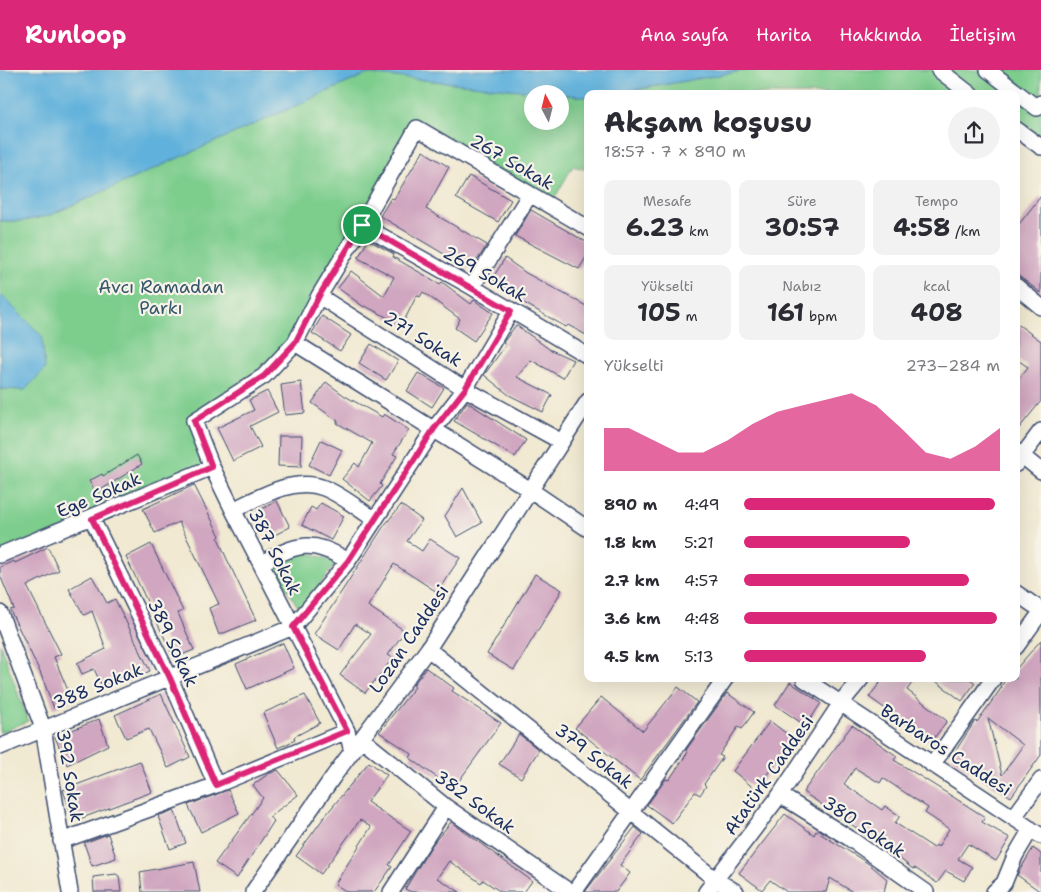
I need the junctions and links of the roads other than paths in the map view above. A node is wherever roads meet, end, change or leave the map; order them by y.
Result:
1 (939, 70) edge
2 (988, 70) edge
3 (965, 90) edge
4 (1014, 90) edge
5 (1020, 95) edge
6 (1041, 103) edge
7 (1020, 133) edge
8 (1041, 147) edge
9 (530, 194) junction
10 (362, 225) junction
11 (584, 226) edge
12 (472, 287) junction
13 (1020, 289) edge
14 (319, 296) junction
15 (1041, 306) edge
16 (511, 311) junction
17 (295, 343) junction
18 (584, 354) edge
19 (465, 389) junction
20 (584, 407) edge
21 (434, 429) junction
22 (1041, 431) edge
23 (560, 441) junction
24 (1020, 452) edge
25 (1020, 453) edge
26 (1020, 454) edge
27 (1041, 462) edge
28 (212, 467) junction
29 (1041, 471) edge
30 (529, 489) junction
31 (233, 510) junction
32 (92, 519) junction
33 (374, 519) junction
34 (584, 526) edge
35 (0, 555) edge
36 (348, 561) junction
37 (261, 563) junction
38 (1020, 596) edge
39 (1041, 611) edge
40 (0, 614) edge
41 (293, 627) junction
42 (1020, 641) edge
43 (428, 649) junction
44 (170, 678) junction
45 (723, 682) edge
46 (809, 682) edge
47 (858, 682) edge
48 (991, 682) edge
49 (841, 703) junction
50 (43, 728) junction
51 (347, 731) junction
52 (362, 739) junction
53 (0, 747) edge
54 (352, 752) junction
55 (932, 765) junction
56 (1041, 780) edge
57 (216, 785) junction
58 (780, 795) junction
59 (446, 807) junction
60 (631, 810) junction
61 (1014, 817) junction
62 (1036, 832) edge
63 (61, 841) junction
64 (711, 886) edge
65 (1003, 889) edge
66 (70, 892) edge
67 (253, 892) edge
68 (392, 892) edge
69 (570, 892) edge
70 (574, 892) edge
71 (736, 892) edge
72 (926, 892) edge

1 - 3 street
2 - 4 street
5 - 6 street
7 - 8 street
9 - 10 street, 267 Sokak
9 - 11 street, 267 Sokak
9 - 12 street
10 - 12 street, 269 Sokak
10 - 14 street
12 - 16 street, 269 Sokak
13 - 15 street
14 - 17 street
14 - 19 street, 271 Sokak
16 - 18 street, 269 Sokak
16 - 19 street
17 - 21 street
17 - 28 street, 387 Sokak
19 - 21 street
19 - 23 street, 271 Sokak
20 - 23 street, Lozan Caddesi
21 - 30 street
21 - 33 street
22 - 24 street
23 - 30 street, Lozan Caddesi
25 - 27 street
26 - 29 street
28 - 31 street, 387 Sokak
28 - 32 street, Ege Sokak
30 - 34 street
30 - 43 street, Lozan Caddesi
31 - 33 street
31 - 37 street, 387 Sokak
32 - 35 street, Ege Sokak
32 - 44 street, 389 Sokak
33 - 36 street
36 - 37 street
36 - 41 street
37 - 41 street, 387 Sokak
38 - 39 street
39 - 42 street
40 - 50 street, 392 Sokak
41 - 44 street, 388 Sokak
41 - 51 street, 387 Sokak
43 - 52 street, Lozan Caddesi
43 - 60 street, 379 Sokak
44 - 50 street, 388 Sokak
44 - 57 street, 389 Sokak
45 - 60 street
46 - 49 street, Barbaros Caddesi
47 - 49 street, Atatürk Caddesi
48 - 55 street
49 - 55 street, Barbaros Caddesi
49 - 58 street, Atatürk Caddesi
50 - 53 street, 388 Sokak
50 - 63 street, 392 Sokak
51 - 54 street, 387 Sokak
51 - 57 street
52 - 54 street, Lozan Caddesi
52 - 59 street, 382 Sokak
54 - 67 street, Lozan Caddesi
55 - 61 street, Barbaros Caddesi
56 - 61 street
57 - 63 street
58 - 64 street, Atatürk Caddesi
58 - 72 street, 380 Sokak
59 - 68 street
59 - 69 street, 382 Sokak
60 - 64 street, 379 Sokak
60 - 70 street
61 - 62 street, Barbaros Caddesi
62 - 65 street
63 - 66 street, 392 Sokak
64 - 71 street, 379 Sokak

